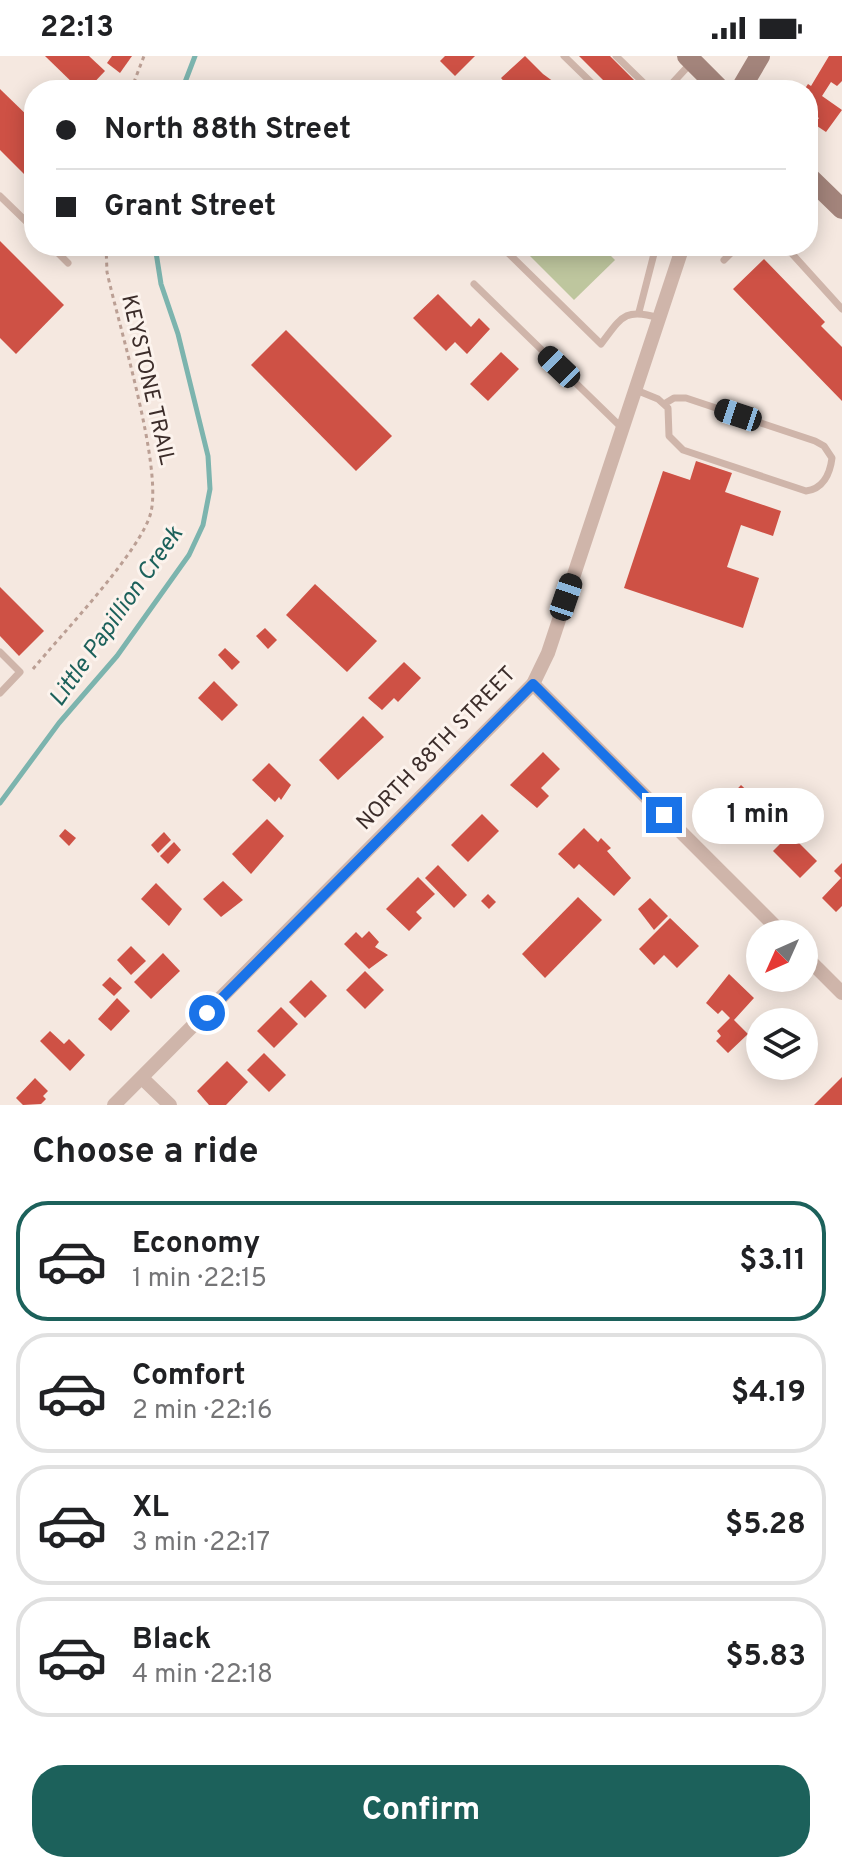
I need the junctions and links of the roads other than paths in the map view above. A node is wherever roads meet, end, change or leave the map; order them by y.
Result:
1 (564, 56) edge
2 (616, 56) edge
3 (760, 56) edge
4 (690, 59) edge
5 (589, 80) edge
6 (641, 80) edge
7 (674, 80) edge
8 (711, 80) edge
9 (746, 80) edge
10 (818, 186) edge
11 (0, 196) edge
12 (842, 209) edge
13 (24, 219) edge
14 (61, 256) edge
15 (511, 256) edge
16 (653, 256) edge
17 (680, 256) edge
18 (728, 256) edge
19 (794, 256) edge
20 (724, 260) dead end
21 (68, 263) dead end
22 (474, 284) dead end
23 (842, 309) edge
24 (639, 312) junction
25 (659, 318) junction
26 (635, 390) junction
27 (664, 404) junction
28 (622, 428) junction
29 (0, 652) edge
30 (533, 684) junction
31 (0, 693) edge
32 (769, 920) edge
33 (818, 969) edge
34 (842, 993) edge
35 (142, 1078) junction
36 (114, 1105) edge
37 (170, 1105) edge

1 - 5 lane
2 - 6 lane
3 - 9 main road
4 - 7 lane
4 - 8 main road
10 - 12 main road
11 - 13 lane
14 - 21 lane
15 - 24 lane
16 - 24 lane
17 - 25 street, NORTH 88TH STREET
18 - 20 lane
19 - 23 lane
22 - 28 lane
24 - 25 lane
25 - 26 street, NORTH 88TH STREET
26 - 27 lane
26 - 28 street, NORTH 88TH STREET
27 - 27 lane
28 - 30 street, NORTH 88TH STREET
29 - 31 lane
30 - 32 street
30 - 35 street, NORTH 88TH STREET
33 - 34 street
35 - 36 street, NORTH 88TH STREET
35 - 37 street

